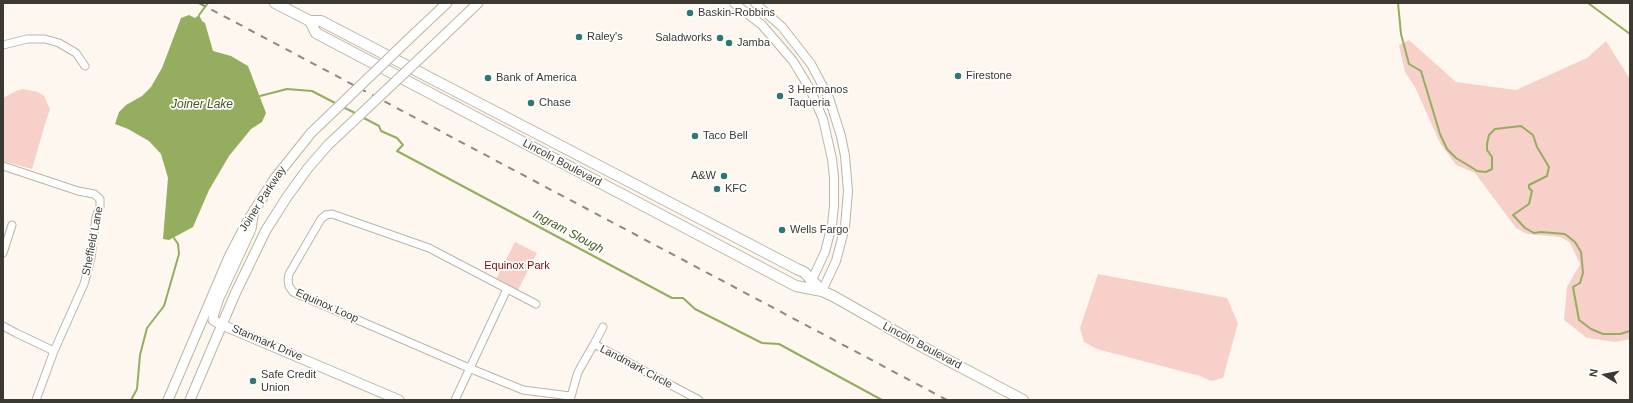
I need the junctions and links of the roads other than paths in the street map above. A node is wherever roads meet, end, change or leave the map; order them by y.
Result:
1 (275, 3) edge
2 (447, 3) edge
3 (478, 3) edge
4 (734, 3) edge
5 (755, 3) edge
6 (310, 21) junction
7 (3, 45) edge
8 (85, 66) dead end
9 (3, 166) edge
10 (254, 210) junction
11 (12, 225) dead end
12 (3, 253) edge
13 (810, 284) junction
14 (507, 289) junction
15 (822, 291) junction
16 (536, 304) dead end
17 (223, 325) junction
18 (3, 326) edge
19 (603, 327) dead end
20 (594, 344) junction
21 (54, 351) junction
22 (469, 368) junction
23 (570, 398) edge
24 (36, 400) edge
25 (168, 400) edge
26 (190, 400) edge
27 (399, 400) edge
28 (455, 400) edge
29 (699, 400) edge
30 (1023, 400) edge

1 - 6 main road, Lincoln Boulevard
2 - 10 main road, Joiner Parkway, bridge
3 - 17 main road, Joiner Parkway, bridge
4 - 13 street
5 - 15 street
6 - 13 main road, Lincoln Boulevard
6 - 13 main road, Lincoln Boulevard
7 - 8 street
9 - 21 street, Sheffield Lane
10 - 17 main road
10 - 25 main road, Joiner Parkway
11 - 12 street
13 - 15 main road, Lincoln Boulevard
14 - 16 street, Equinox Loop
14 - 22 street
14 - 22 street, Equinox Loop
15 - 30 main road, Lincoln Boulevard
17 - 26 main road, Joiner Parkway
17 - 27 main road, Stanmark Drive
18 - 21 street
19 - 20 street, Landmark Circle
20 - 23 street, Landmark Circle
20 - 29 street, Landmark Circle
21 - 24 street, Sheffield Lane
22 - 23 street
22 - 28 street

